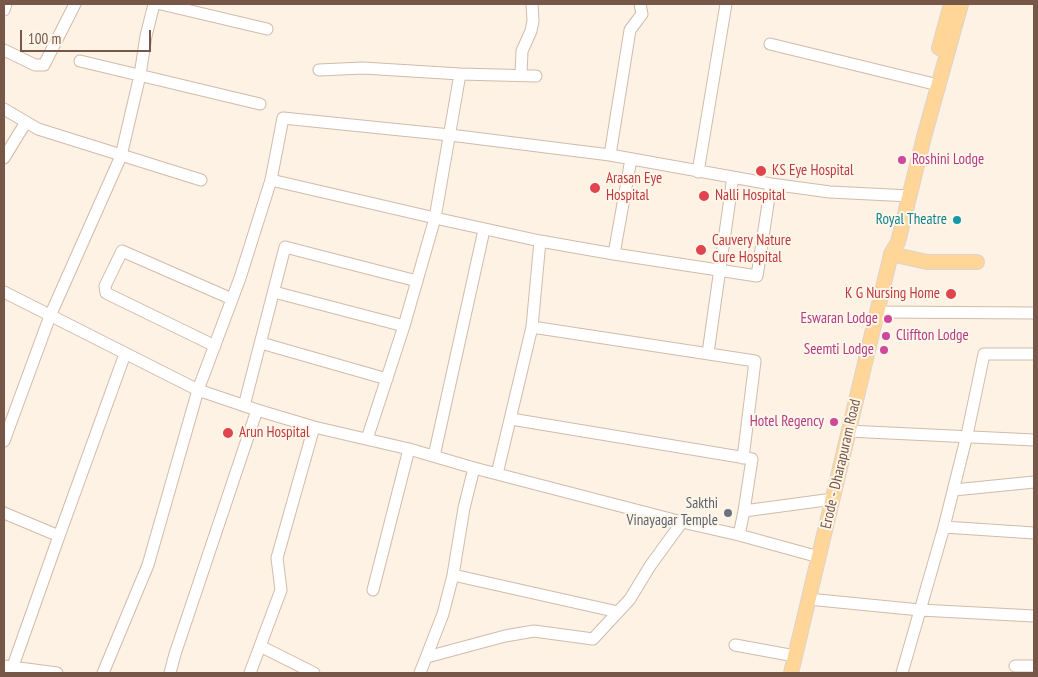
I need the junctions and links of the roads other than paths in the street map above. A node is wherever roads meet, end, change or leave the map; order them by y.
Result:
1 (6, 4) edge
2 (75, 4) edge
3 (154, 4) edge
4 (161, 4) edge
5 (532, 4) edge
6 (640, 4) edge
7 (726, 4) edge
8 (951, 4) edge
9 (961, 4) edge
10 (4, 10) edge
11 (267, 30) dead end
12 (770, 44) dead end
13 (4, 50) edge
14 (80, 61) dead end
15 (319, 70) dead end
16 (460, 74) junction
17 (140, 75) junction
18 (521, 75) junction
19 (536, 76) dead end
20 (930, 83) junction
21 (260, 104) dead end
22 (4, 109) edge
23 (26, 122) junction
24 (450, 135) junction
25 (610, 155) junction
26 (121, 156) junction
27 (4, 158) edge
28 (631, 159) junction
29 (698, 172) junction
30 (733, 177) junction
31 (201, 180) dead end
32 (271, 180) junction
33 (771, 184) junction
34 (905, 196) junction
35 (435, 218) junction
36 (484, 230) junction
37 (540, 241) junction
38 (614, 254) junction
39 (891, 254) junction
40 (977, 262) dead end
41 (721, 270) junction
42 (416, 281) junction
43 (4, 292) edge
44 (274, 292) junction
45 (232, 299) junction
46 (877, 312) junction
47 (1034, 313) edge
48 (50, 316) junction
49 (404, 326) junction
50 (532, 327) junction
51 (261, 343) junction
52 (215, 346) junction
53 (708, 353) junction
54 (125, 354) junction
55 (1034, 354) edge
56 (387, 379) junction
57 (198, 390) junction
58 (244, 406) junction
59 (257, 410) junction
60 (511, 419) junction
61 (314, 427) junction
62 (848, 431) junction
63 (967, 435) junction
64 (367, 439) junction
65 (1034, 440) edge
66 (4, 441) edge
67 (409, 449) junction
68 (434, 456) junction
69 (743, 458) junction
70 (474, 468) junction
71 (497, 474) junction
72 (1034, 482) edge
73 (954, 490) junction
74 (833, 499) junction
75 (744, 511) junction
76 (4, 513) edge
77 (682, 522) junction
78 (944, 527) junction
79 (1034, 533) edge
80 (739, 535) junction
81 (59, 536) junction
82 (819, 557) junction
83 (453, 575) junction
84 (373, 590) dead end
85 (808, 599) junction
86 (920, 610) junction
87 (618, 612) junction
88 (1034, 616) edge
89 (735, 645) dead end
90 (260, 646) junction
91 (795, 656) junction
92 (427, 658) junction
93 (8, 666) edge
94 (1015, 666) dead end
95 (1034, 666) edge
96 (57, 673) edge
97 (104, 673) edge
98 (170, 673) edge
99 (250, 673) edge
100 (314, 673) edge
101 (420, 673) edge
102 (791, 673) edge
103 (902, 673) edge

1 - 10 street
2 - 13 street
3 - 17 street
4 - 11 street
5 - 18 street
6 - 25 street
7 - 29 street
8 - 20 main road, Erode - Dharapuram Road
9 - 34 main road, Erode - Dharapuram Road
12 - 20 street
14 - 17 street
15 - 16 street
16 - 18 street
16 - 24 street
17 - 21 street
17 - 26 street
18 - 19 street
20 - 34 main road, Erode - Dharapuram Road
22 - 23 street
23 - 26 street
23 - 27 street
24 - 25 street
24 - 32 street
24 - 35 street
25 - 28 street
26 - 31 street
26 - 48 street
28 - 29 street
28 - 38 street
29 - 30 street
30 - 33 street
30 - 41 street
32 - 35 street
32 - 45 street
33 - 34 street
33 - 41 street
34 - 39 main road, Erode - Dharapuram Road
35 - 36 street
35 - 42 street
36 - 37 street
36 - 68 street
37 - 38 street
37 - 50 street
38 - 41 street
39 - 40 main road
39 - 46 main road, Erode - Dharapuram Road
41 - 53 street
42 - 44 street
42 - 49 street
43 - 48 street
44 - 49 street
44 - 51 street
45 - 52 street
45 - 52 street
46 - 47 street
46 - 62 main road, Erode - Dharapuram Road
48 - 54 street
48 - 66 street
49 - 56 street
50 - 53 street
50 - 60 street
51 - 56 street
51 - 58 street
52 - 57 street
53 - 69 street
54 - 57 street
54 - 81 street
55 - 63 street
56 - 64 street
57 - 58 street
57 - 97 street
58 - 59 street
59 - 61 street
59 - 98 street
60 - 69 street
60 - 71 street
61 - 64 street
61 - 90 street
62 - 63 street
62 - 74 main road, Erode - Dharapuram Road
63 - 65 street
63 - 73 street
64 - 67 street
67 - 68 street
67 - 84 street
68 - 70 street
69 - 75 street
70 - 71 street
70 - 83 street
71 - 77 street
72 - 73 street
73 - 78 street
74 - 75 street
74 - 82 main road, Erode - Dharapuram Road
75 - 80 street
76 - 81 street
77 - 80 street
77 - 87 street
78 - 79 street
78 - 86 street
80 - 82 street
81 - 93 street
82 - 85 main road, Erode - Dharapuram Road
83 - 87 street
83 - 92 street
85 - 86 street
85 - 91 main road, Erode - Dharapuram Road
86 - 88 street
86 - 103 street
87 - 92 street
89 - 91 street
90 - 99 street
90 - 100 street
91 - 102 main road, Erode - Dharapuram Road
92 - 101 street
93 - 96 street
94 - 95 street

